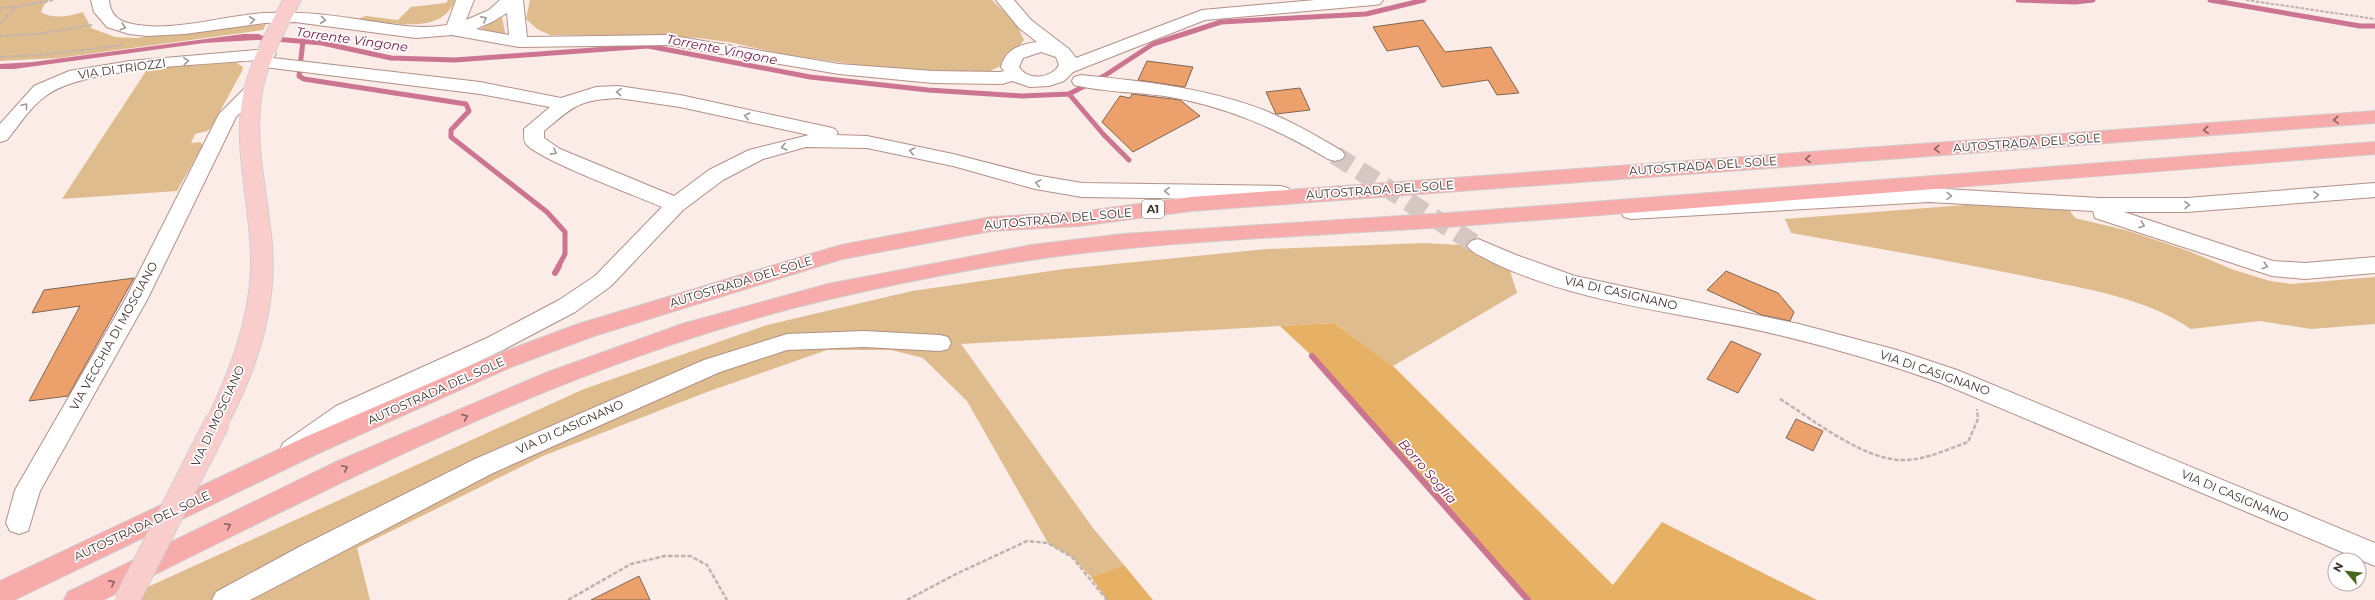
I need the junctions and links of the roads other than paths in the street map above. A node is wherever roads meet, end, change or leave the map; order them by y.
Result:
1 (100, 0) edge
2 (292, 0) edge
3 (465, 0) edge
4 (510, 0) edge
5 (514, 0) edge
6 (1005, 0) edge
7 (1374, 0) edge
8 (281, 22) junction
9 (1025, 24) junction
10 (454, 30) junction
11 (519, 42) junction
12 (1019, 53) junction
13 (265, 58) junction
14 (1063, 60) junction
15 (1014, 74) junction
16 (1043, 81) junction
17 (1081, 81) junction
18 (253, 91) junction
19 (565, 104) junction
20 (2375, 117) edge
21 (0, 136) edge
22 (867, 142) junction
23 (2375, 148) edge
24 (1335, 156) tunnel mouth
25 (2375, 190) edge
26 (1332, 194) junction
27 (2050, 202) junction
28 (676, 205) junction
29 (1462, 219) junction
30 (1478, 246) tunnel mouth
31 (2375, 265) edge
32 (940, 343) dead end
33 (270, 466) junction
34 (19, 523) dead end
35 (2375, 555) edge
36 (0, 594) edge
37 (77, 600) edge
38 (127, 600) edge
39 (224, 600) edge

1 -> 8 street
2 - 8 main road, VIA DI MOSCIANO
3 - 10 street
10 -> 4 street
5 - 11 street
6 - 9 street
7 - 14 street
8 -> 10 street
8 - 13 main road, VIA DI MOSCIANO
9 - 12 street
9 - 14 street
10 - 11 street
11 - 15 street
12 - 14 street
12 - 15 street
13 - 18 main road, VIA DI MOSCIANO
13 - 19 street, VIA DI TRIOZZI
21 -> 13 street, VIA DI TRIOZZI
14 - 16 street
14 - 17 street
15 - 16 street
16 - 17 street
17 - 24 street
18 - 34 street, VIA VECCHIA DI MOSCIANO
18 - 38 main road, VIA DI MOSCIANO, bridge
22 -> 19 street
19 -> 28 street
20 -> 26 highway, AUTOSTRADA DEL SOLE / A1
26 -> 22 street
22 -> 28 street
23 - 29 highway
27 -> 25 street
26 - 33 highway, AUTOSTRADA DEL SOLE / A1
29 -> 27 street
27 -> 31 street
28 - 33 street
37 -> 29 highway
30 - 35 street, VIA DI CASIGNANO
32 - 39 street, VIA DI CASIGNANO
33 - 36 highway, AUTOSTRADA DEL SOLE / A1

